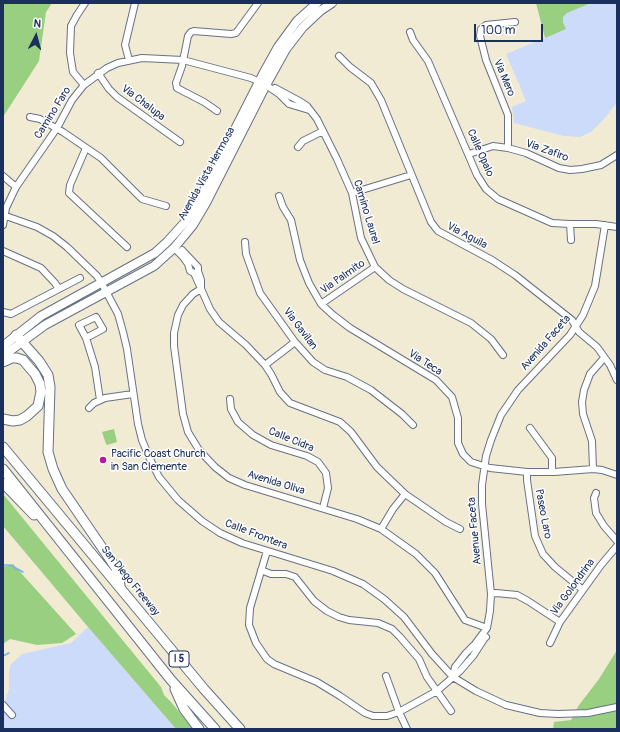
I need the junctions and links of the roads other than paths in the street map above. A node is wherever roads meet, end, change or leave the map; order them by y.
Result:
1 (85, 3) edge
2 (135, 3) edge
3 (258, 3) edge
4 (317, 3) edge
5 (332, 3) edge
6 (515, 22) dead end
7 (410, 32) dead end
8 (339, 56) dead end
9 (129, 60) junction
10 (183, 60) junction
11 (98, 74) junction
12 (263, 83) junction
13 (84, 84) junction
14 (217, 111) dead end
15 (30, 117) dead end
16 (57, 128) junction
17 (323, 131) junction
18 (180, 142) dead end
19 (298, 147) dead end
20 (86, 148) junction
21 (508, 148) junction
22 (469, 154) junction
23 (617, 155) edge
24 (411, 175) junction
25 (3, 176) edge
26 (16, 187) junction
27 (352, 193) junction
28 (279, 196) dead end
29 (166, 206) dead end
30 (4, 215) edge
31 (570, 224) junction
32 (3, 225) edge
33 (605, 225) junction
34 (617, 227) edge
35 (571, 240) dead end
36 (245, 242) dead end
37 (175, 246) junction
38 (127, 247) dead end
39 (3, 251) edge
40 (375, 267) junction
41 (80, 278) dead end
42 (101, 282) junction
43 (58, 289) junction
44 (201, 289) junction
45 (106, 292) junction
46 (321, 304) junction
47 (3, 312) edge
48 (576, 327) junction
49 (19, 338) junction
50 (86, 338) junction
51 (295, 342) junction
52 (3, 346) edge
53 (503, 354) dead end
54 (3, 356) edge
55 (604, 358) junction
56 (3, 362) edge
57 (265, 365) junction
58 (617, 380) edge
59 (133, 394) junction
60 (230, 399) dead end
61 (100, 400) junction
62 (89, 408) dead end
63 (3, 419) edge
64 (413, 426) dead end
65 (530, 428) dead end
66 (3, 447) edge
67 (484, 466) junction
68 (3, 469) edge
69 (593, 469) junction
70 (527, 472) junction
71 (552, 472) junction
72 (617, 475) edge
73 (3, 483) edge
74 (596, 493) dead end
75 (405, 494) junction
76 (323, 508) junction
77 (460, 528) dead end
78 (381, 529) junction
79 (617, 541) edge
80 (61, 542) junction
81 (617, 546) edge
82 (267, 551) junction
83 (261, 570) junction
84 (120, 589) junction
85 (582, 590) junction
86 (491, 594) junction
87 (560, 622) junction
88 (487, 628) junction
89 (550, 643) dead end
90 (475, 651) junction
91 (462, 657) junction
92 (467, 663) junction
93 (386, 676) dead end
94 (453, 676) junction
95 (171, 680) junction
96 (437, 690) junction
97 (3, 705) edge
98 (617, 707) edge
99 (451, 711) dead end
100 (399, 712) junction
101 (10, 713) dead end
102 (198, 729) edge
103 (215, 729) edge
104 (240, 729) edge
105 (407, 729) edge

1 - 13 street
2 - 9 street
3 - 10 street
4 - 12 main road, Avenida Vista Hermosa
5 - 12 main road, Avenida Vista Hermosa
6 - 21 street, Via Mero
7 - 22 street, Calle Opalo
8 - 24 street, Via Aguila
9 - 10 street, Camino Faro
9 - 11 street, Camino Faro
10 - 12 street, Camino Faro
10 - 14 street
11 - 13 street, Camino Faro
11 - 18 street, Via Chalupa
12 - 17 street, Camino Laurel
12 - 37 main road, Avenida Vista Hermosa
12 - 42 main road, Avenida Vista Hermosa
13 - 16 street, Camino Faro
15 - 16 street
16 - 20 street
16 - 26 street, Camino Faro
17 - 19 street
17 - 27 street, Camino Laurel
20 - 29 street
20 - 38 street
21 - 22 street, Via Zafiro
21 - 23 street, Via Zafiro
22 - 31 street, Calle Opalo
24 - 27 street
24 - 48 street, Via Aguila
25 - 26 street
26 - 30 street, Camino Faro
27 - 40 street, Camino Laurel
28 - 46 street, Via Teca
30 - 32 street, Camino Faro
30 - 42 street, Calle Frontera
31 - 33 street, Calle Opalo
31 - 35 street
33 - 34 street, Calle Opalo
33 - 48 street, Avenida Faceta
36 - 51 street, Via Gavilan
37 - 44 street
37 - 45 main road, Avenida Vista Hermosa
39 - 43 street
40 - 46 street, Via Palmito
40 - 53 street, Camino Laurel
41 - 43 street
42 - 45 street, Calle Frontera
42 - 49 main road, Avenida Vista Hermosa
43 - 47 street
44 - 57 street
44 - 76 street, Avenida Oliva
45 - 49 main road, Avenida Vista Hermosa
45 - 59 street, Calle Frontera
46 - 67 street, Via Teca
48 - 55 street, Via Aguila
48 - 67 street, Avenida Faceta
49 - 52 main road, Avenida Vista Hermosa
49 - 54 main road, Avenida Vista Hermosa
49 - 84 highway
50 - 50 street
50 - 61 street
51 - 57 street
51 - 64 street, Via Gavilan
55 - 58 street, Via Aguila
55 - 69 street
56 - 63 highway
57 - 75 street
59 - 61 street
59 - 82 street, Calle Frontera
60 - 76 street, Calle Cidra
61 - 62 street
65 - 71 street
66 - 84 highway, San Diego Freeway / I 5
67 - 70 street, Via Teca
67 - 86 street, Avenue Faceta
68 - 80 highway, I 5
69 - 71 street, Via Teca
69 - 72 street, Via Teca
70 - 71 street, Via Teca
70 - 85 street, Paseo Laro
73 - 80 highway
74 - 79 street
75 - 77 street
75 - 78 street
76 - 78 street, Avenida Oliva
78 - 88 street, Avenida Oliva
80 - 95 highway, I 5
81 - 85 street, Via Golondrina
82 - 83 street
82 - 94 street, Calle Frontera
83 - 96 street
83 - 100 street
84 - 104 highway, San Diego Freeway / I 5
85 - 87 street, Via Golondrina
86 - 87 street
86 - 88 street
87 - 89 street, Via Golondrina
88 - 90 street
88 - 90 street
90 - 91 street
90 - 92 street
91 - 92 street
91 - 94 street
92 - 94 street
93 - 100 street
94 - 96 street
94 - 98 street, Calle Frontera
95 - 102 highway
95 - 103 highway, I 5
96 - 99 street
96 - 100 street
97 - 101 street
100 - 105 street

